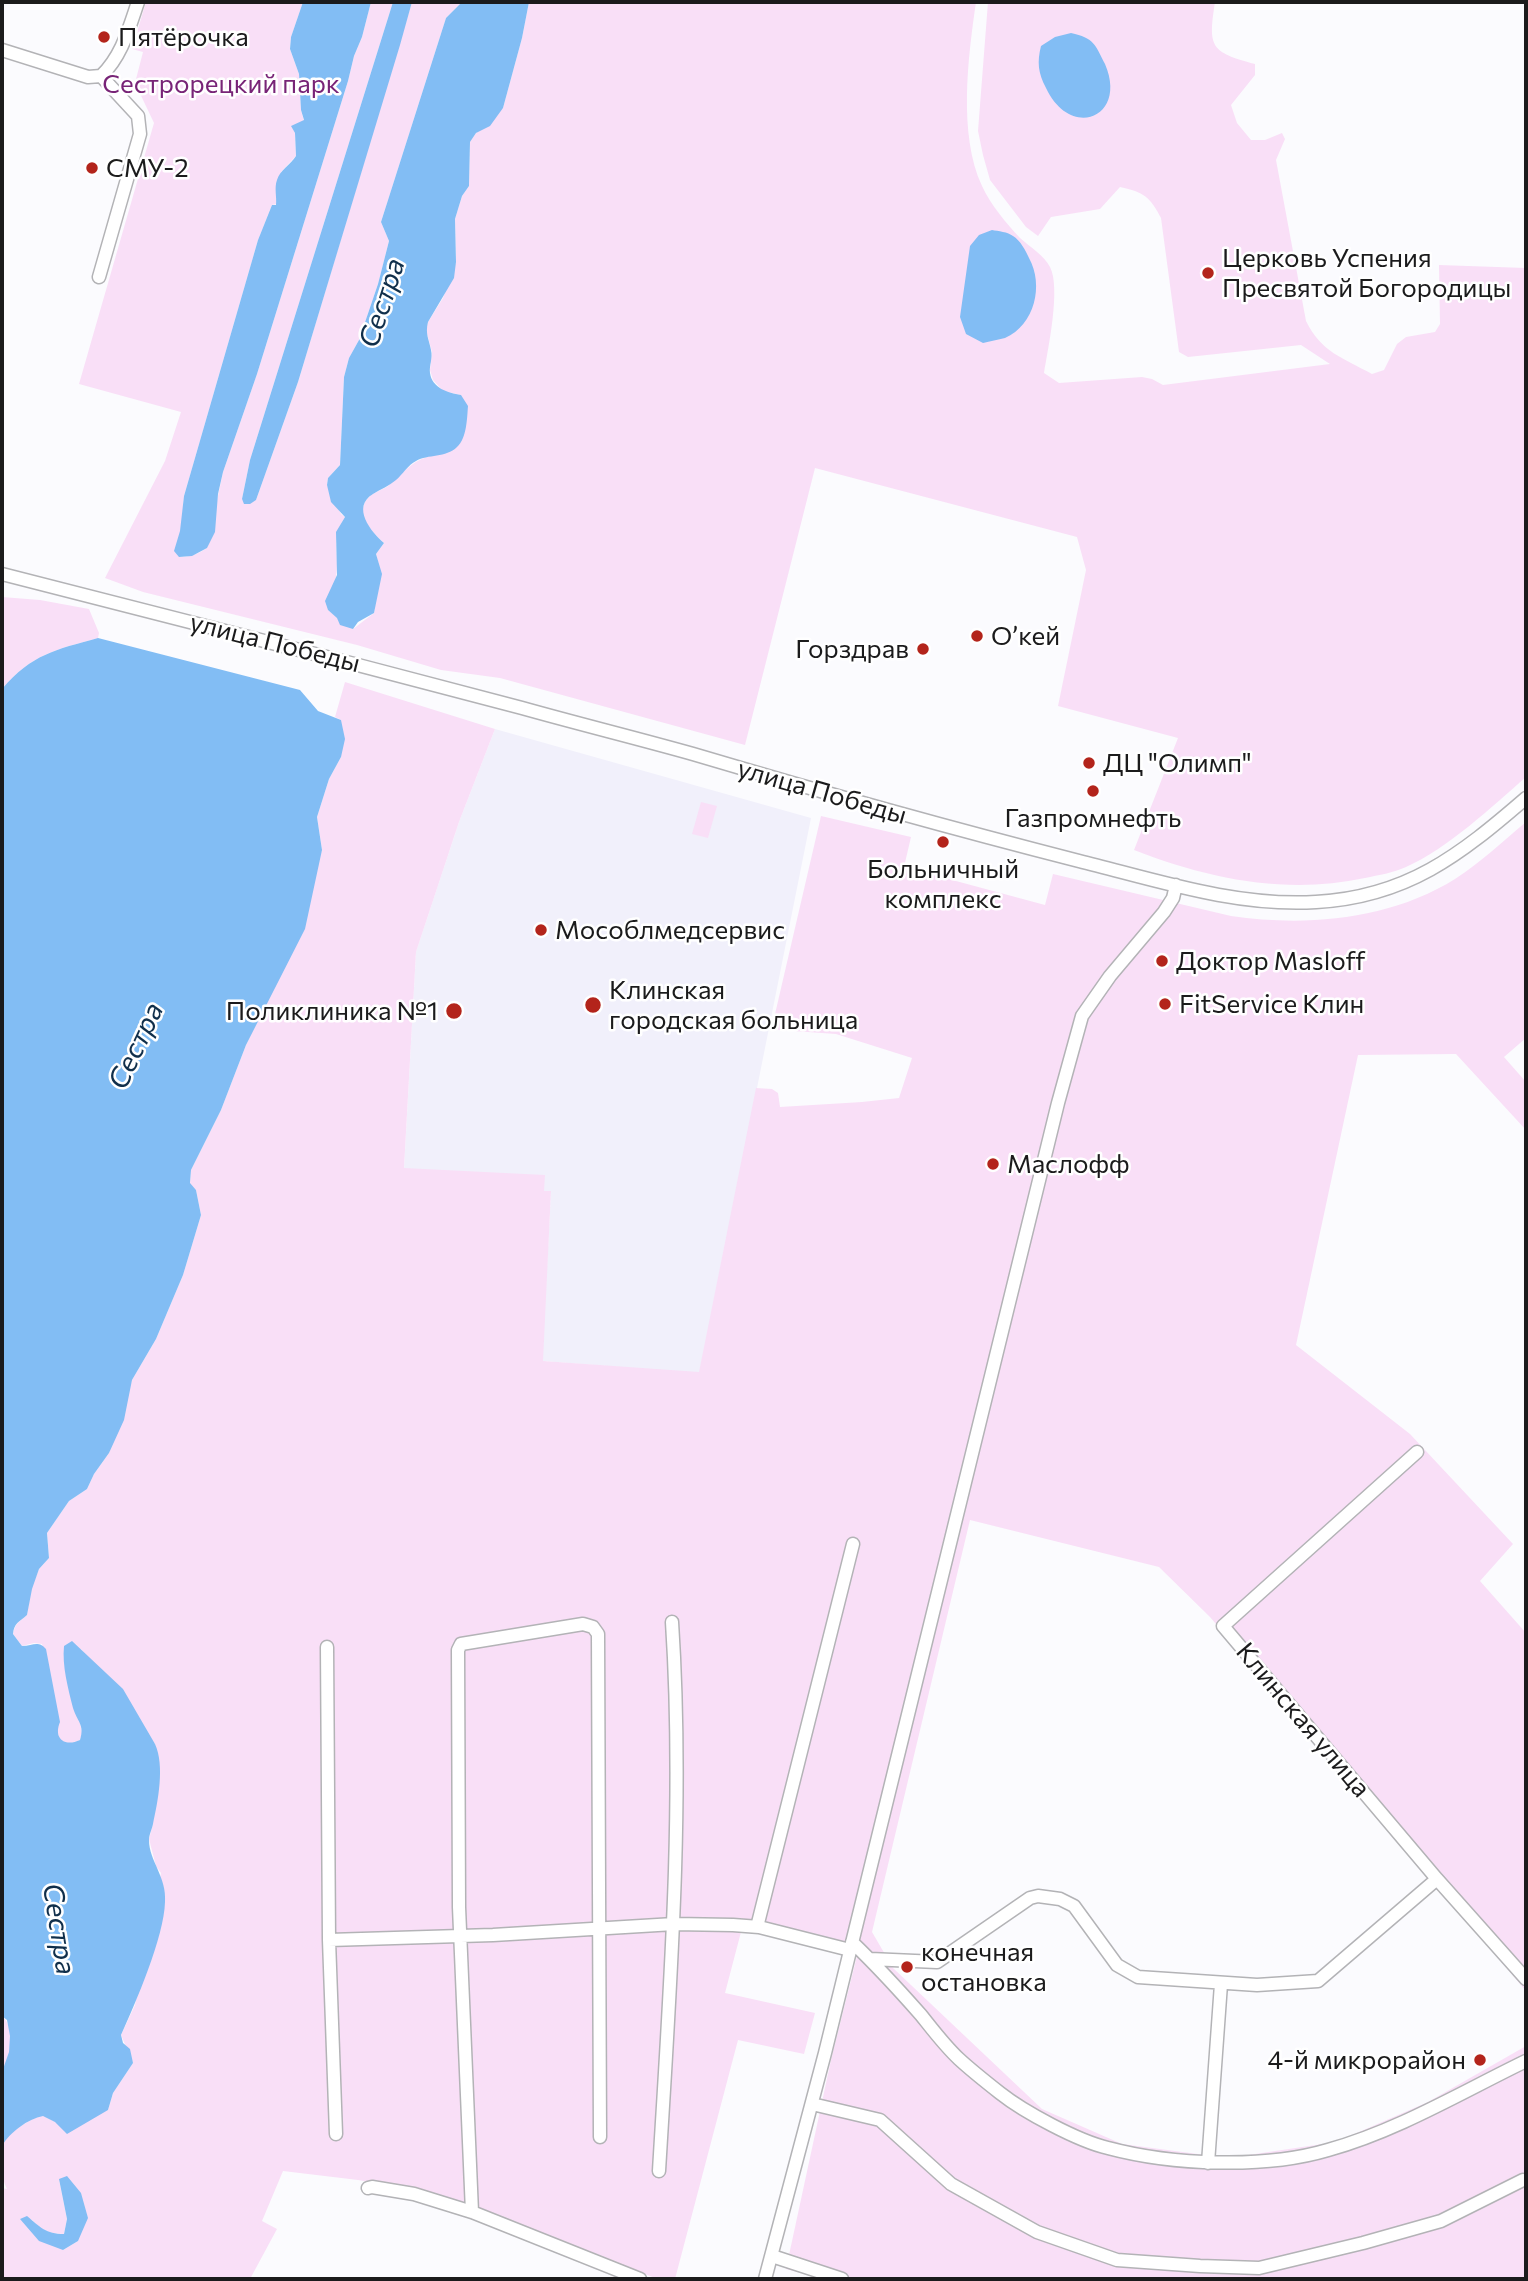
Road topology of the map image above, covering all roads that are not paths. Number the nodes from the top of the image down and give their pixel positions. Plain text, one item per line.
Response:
1 (138, 2) edge
2 (2, 50) edge
3 (101, 76) junction
4 (99, 277) dead end
5 (2, 574) edge
6 (1526, 798) edge
7 (1176, 885) junction
8 (1417, 1452) dead end
9 (853, 1544) dead end
10 (672, 1622) dead end
11 (327, 1647) dead end
12 (1437, 1879) junction
13 (674, 1924) junction
14 (757, 1927) junction
15 (600, 1929) junction
16 (460, 1936) junction
17 (329, 1940) junction
18 (851, 1946) junction
19 (870, 1959) junction
20 (1526, 1979) edge
21 (1220, 1984) junction
22 (1526, 2061) edge
23 (812, 2104) junction
24 (335, 2134) dead end
25 (600, 2137) dead end
26 (1208, 2163) junction
27 (659, 2171) dead end
28 (1523, 2180) dead end
29 (368, 2188) dead end
30 (472, 2212) junction
31 (772, 2256) junction
32 (640, 2279) edge
33 (765, 2279) edge
34 (842, 2279) edge

1 - 3 street
2 - 3 street
3 - 4 street
5 - 7 street, улица Победы
6 - 7 street, улица Победы
7 - 18 street
8 - 12 street, Клинская улица
9 - 14 street
10 - 13 street
11 - 17 street
12 - 20 street, Клинская улица
12 - 21 street
13 - 14 street
13 - 15 street
13 - 27 street
14 - 18 street
15 - 16 street
15 - 16 street
15 - 25 street
16 - 17 street
16 - 30 street
17 - 24 street
18 - 19 street
18 - 23 street
19 - 21 street
19 - 26 street
21 - 26 street
22 - 26 street
23 - 28 street
23 - 31 street
29 - 30 street
30 - 32 street
31 - 33 street
31 - 34 street

